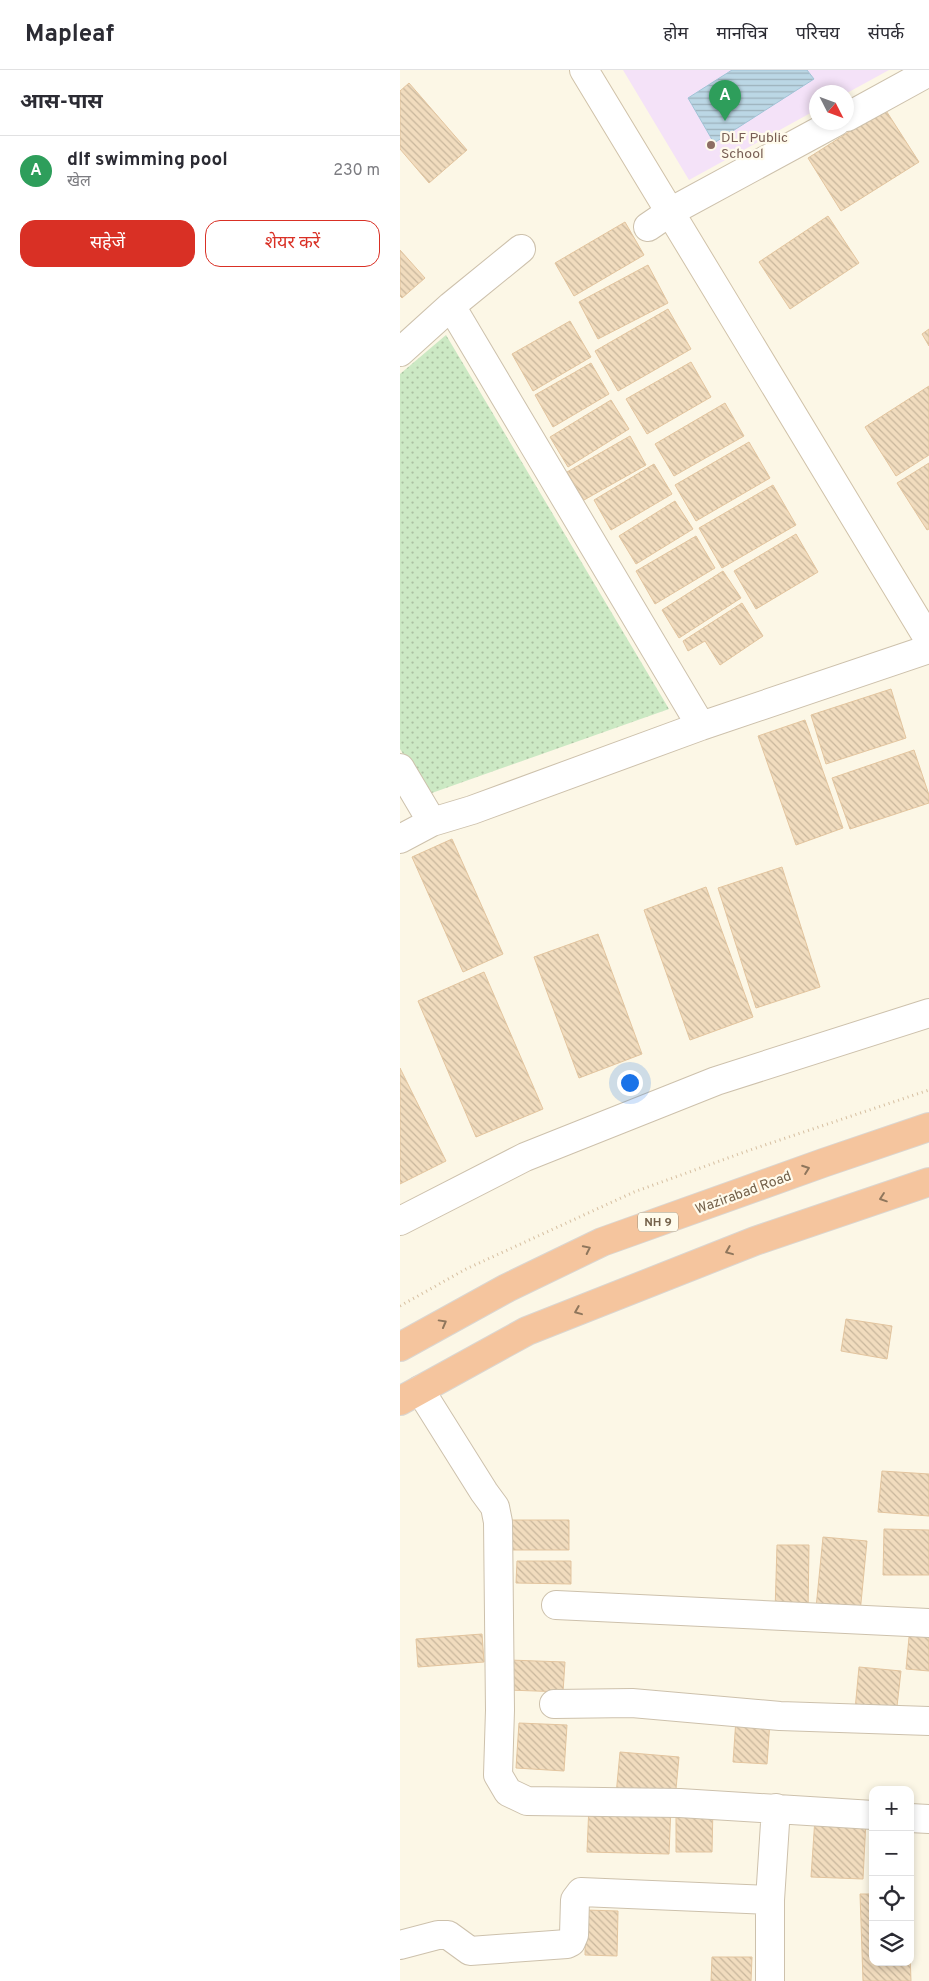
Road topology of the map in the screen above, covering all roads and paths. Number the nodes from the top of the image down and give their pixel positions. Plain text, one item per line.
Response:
1 (584, 70) edge
2 (929, 72) edge
3 (854, 113) edge
4 (822, 130) edge
5 (659, 220) junction
6 (521, 249) dead end
7 (452, 306) junction
8 (400, 352) edge
9 (929, 640) edge
10 (929, 649) edge
11 (701, 726) junction
12 (400, 768) edge
13 (432, 822) junction
14 (400, 839) edge
15 (929, 1013) edge
16 (929, 1127) edge
17 (929, 1182) edge
18 (400, 1221) edge
19 (400, 1347) edge
20 (410, 1396) edge
21 (556, 1605) dead end
22 (929, 1623) edge
23 (554, 1704) dead end
24 (929, 1720) edge
25 (776, 1808) junction
26 (869, 1815) edge
27 (914, 1818) edge
28 (929, 1819) edge
29 (770, 1900) junction
30 (400, 1945) edge
31 (770, 1981) edge

1 - 5 street
2 - 3 street
4 - 5 street
5 - 9 street
6 - 7 street
7 - 8 street
7 - 11 street
10 - 11 street
11 - 13 street
12 - 13 street
13 - 14 street
15 - 18 street
19 -> 16 highway, Wazirabad Road / NH 9
17 -> 20 highway
20 - 25 street
21 - 22 street
23 - 24 street
25 - 26 street
25 - 29 street
27 - 28 street
29 - 30 street
29 - 31 street

